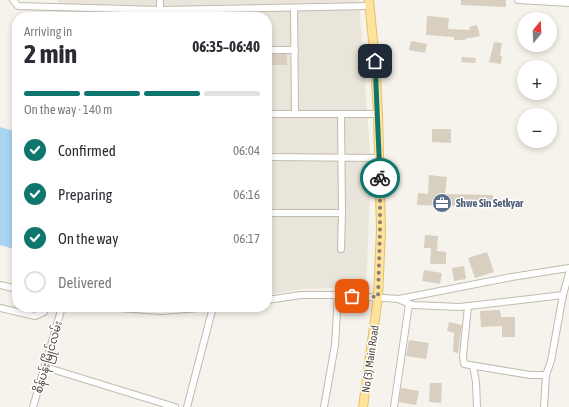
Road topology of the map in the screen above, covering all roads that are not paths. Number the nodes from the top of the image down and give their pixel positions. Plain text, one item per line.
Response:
1 (13, 0) edge
2 (160, 0) edge
3 (283, 0) edge
4 (518, 0) edge
5 (560, 1) edge
6 (369, 3) edge
7 (569, 3) edge
8 (284, 8) junction
9 (294, 8) junction
10 (160, 10) junction
11 (272, 50) edge
12 (295, 50) junction
13 (272, 114) edge
14 (294, 114) junction
15 (341, 114) junction
16 (378, 114) junction
17 (272, 157) edge
18 (341, 158) junction
19 (380, 158) junction
20 (272, 213) edge
21 (342, 213) junction
22 (341, 249) dead end
23 (569, 268) edge
24 (569, 273) edge
25 (0, 284) edge
26 (12, 288) edge
27 (338, 295) junction
28 (562, 295) junction
29 (378, 297) junction
30 (272, 299) edge
31 (400, 299) junction
32 (409, 304) junction
33 (468, 306) junction
34 (0, 308) edge
35 (12, 311) edge
36 (18, 312) edge
37 (44, 312) edge
38 (61, 312) edge
39 (212, 312) edge
40 (473, 366) junction
41 (45, 368) junction
42 (546, 375) junction
43 (33, 407) edge
44 (175, 407) edge
45 (187, 407) edge
46 (324, 407) edge
47 (363, 407) edge
48 (394, 407) edge
49 (398, 407) edge
50 (477, 407) edge
51 (544, 407) edge

1 - 10 street
2 - 10 street
3 - 8 street
4 - 5 street
5 - 7 street
6 - 9 street
6 - 16 main road, No (3) Main Road
8 - 9 street
8 - 10 street
9 - 12 street
11 - 12 street
12 - 14 street
13 - 14 street
14 - 15 street
15 - 16 street
15 - 18 street
16 - 19 main road, No (3) Main Road
17 - 18 street
18 - 19 street
18 - 21 street
19 - 29 main road, No (3) Main Road
20 - 21 street
21 - 22 street
23 - 31 street
24 - 28 street
25 - 26 street
27 - 29 street
27 - 30 street
27 - 46 street
28 - 33 street
28 - 42 street
29 - 31 street
29 - 47 main road, No (3) Main Road
31 - 32 street
32 - 33 street
32 - 48 street
33 - 40 street
34 - 35 street
36 - 37 street
38 - 41 street, စိန်ပန်းမြိုင်လမ်း
39 - 45 street
40 - 42 street
40 - 50 street
41 - 43 street, စိန်ပန်းမြိုင်လမ်း
41 - 44 street
42 - 51 street
48 - 49 street

